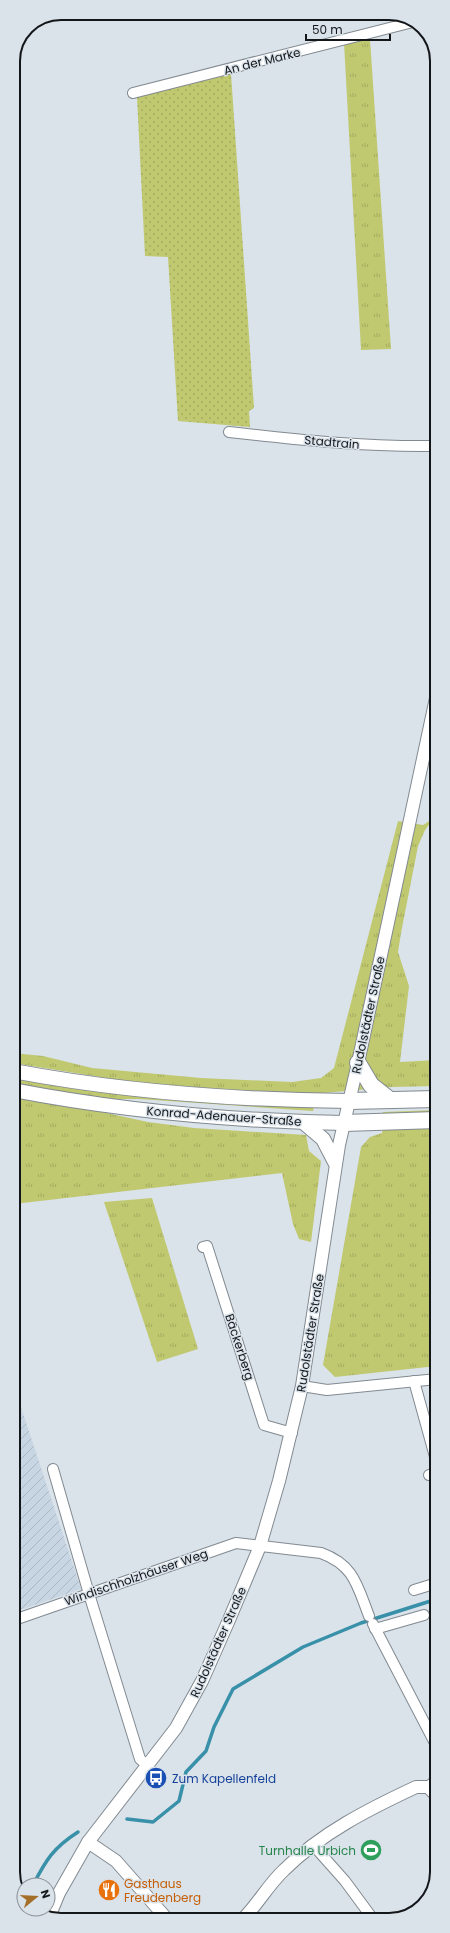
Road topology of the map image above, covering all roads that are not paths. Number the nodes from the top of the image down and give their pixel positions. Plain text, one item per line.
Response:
1 (407, 24) edge
2 (133, 93) dead end
3 (228, 432) dead end
4 (430, 446) edge
5 (430, 726) edge
6 (358, 1063) junction
7 (20, 1072) edge
8 (20, 1091) edge
9 (430, 1098) edge
10 (390, 1100) junction
11 (349, 1101) junction
12 (430, 1120) edge
13 (303, 1122) junction
14 (344, 1123) junction
15 (335, 1162) junction
16 (203, 1247) dead end
17 (430, 1380) edge
18 (414, 1381) junction
19 (302, 1386) junction
20 (292, 1433) junction
21 (430, 1439) edge
22 (53, 1469) dead end
23 (260, 1546) junction
24 (430, 1585) edge
25 (414, 1590) dead end
26 (89, 1594) junction
27 (424, 1616) dead end
28 (20, 1618) edge
29 (372, 1623) junction
30 (430, 1734) edge
31 (148, 1766) junction
32 (428, 1787) edge
33 (88, 1842) junction
34 (313, 1845) junction
35 (56, 1902) edge
36 (161, 1913) edge
37 (248, 1913) edge
38 (369, 1913) edge

1 - 2 street, An der Marke
3 - 4 street, Stadtrain
5 - 6 street, Rudolstädter Straße
6 - 10 highway
6 - 11 street, Rudolstädter Straße
7 - 11 main road, Konrad-Adenauer-Straße
8 - 13 main road, Konrad-Adenauer-Straße
9 - 10 highway, Konrad-Adenauer-Straße
10 - 11 highway, Konrad-Adenauer-Straße
11 - 14 street, Rudolstädter Straße
12 - 14 highway, Konrad-Adenauer-Straße
13 - 14 main road, Konrad-Adenauer-Straße
13 - 15 main road
14 - 15 street, Rudolstädter Straße
15 - 19 street, Rudolstädter Straße
16 - 20 street, Bäckerberg
17 - 18 street
18 - 19 street
18 - 21 street
19 - 20 street, Rudolstädter Straße
20 - 23 street, Rudolstädter Straße
22 - 26 street
23 - 26 street, Windischholzhäuser Weg
23 - 29 street, Windischholzhäuser Weg
23 - 31 street, Rudolstädter Straße
24 - 25 street
26 - 28 street, Windischholzhäuser Weg
26 - 31 street
27 - 29 street
29 - 30 street, Windischholzhäuser Weg
31 - 33 street, Rudolstädter Straße
32 - 34 street
33 - 35 street, Rudolstädter Straße
33 - 36 street
34 - 37 street
34 - 38 street

